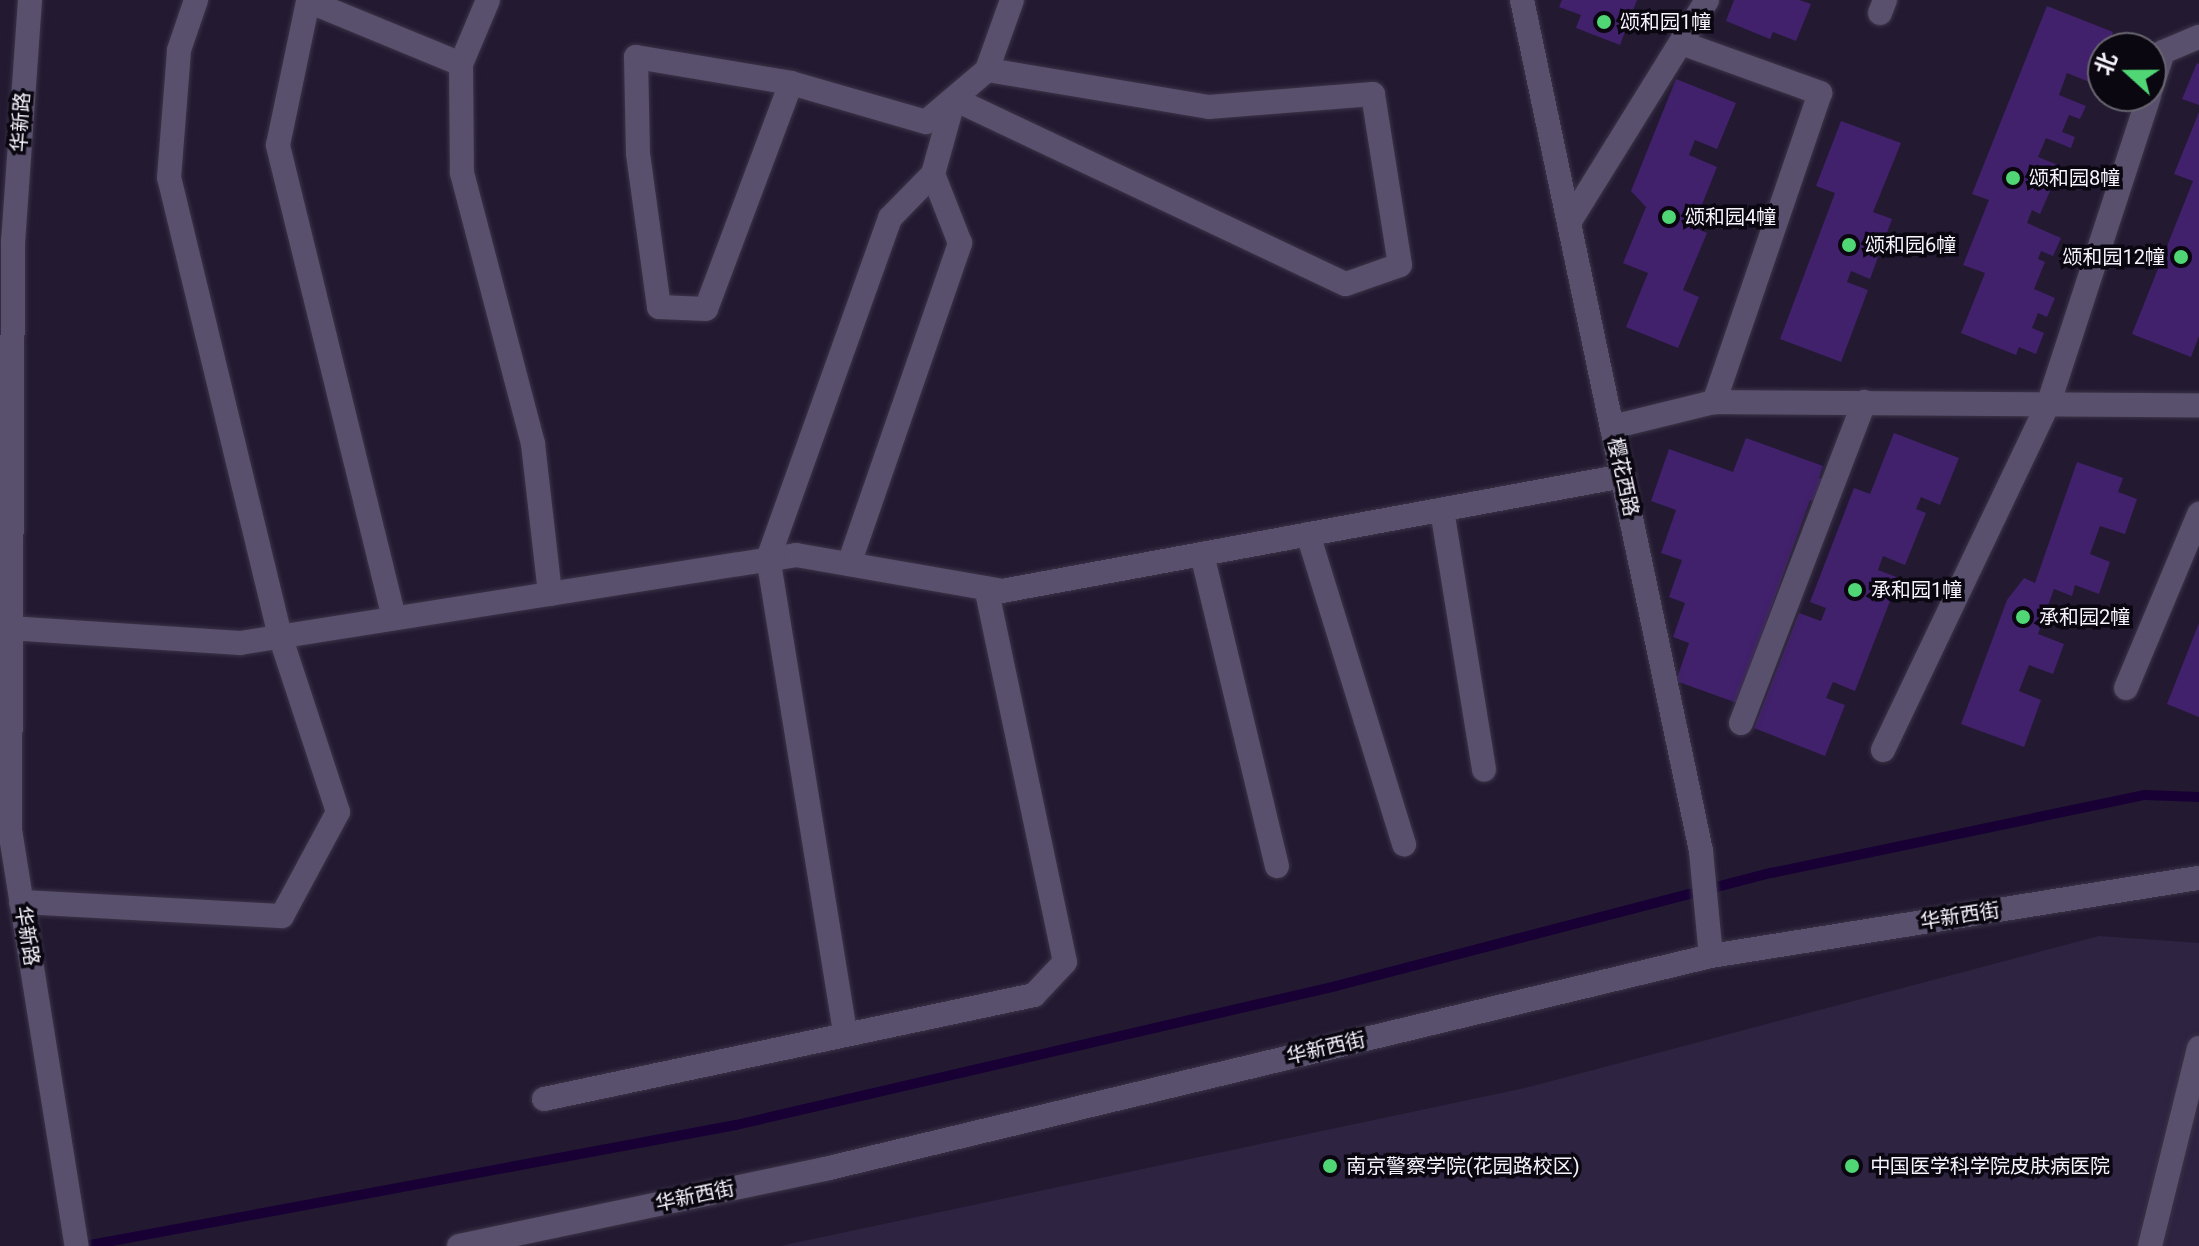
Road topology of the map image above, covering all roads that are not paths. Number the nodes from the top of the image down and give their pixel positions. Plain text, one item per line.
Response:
1 (30, 0) edge
2 (196, 0) edge
3 (488, 0) edge
4 (1012, 0) edge
5 (1522, 0) edge
6 (1707, 0) edge
7 (2199, 37) edge
8 (1684, 44) junction
9 (2167, 50) edge
10 (461, 64) junction
11 (987, 70) junction
12 (791, 83) junction
13 (954, 99) junction
14 (2144, 112) edge
15 (933, 174) junction
16 (1570, 221) junction
17 (1714, 402) junction
18 (1864, 402) junction
19 (2049, 402) junction
20 (2199, 405) edge
21 (1612, 427) junction
22 (1623, 476) junction
23 (1442, 510) junction
24 (2199, 514) edge
25 (1308, 534) junction
26 (1202, 554) junction
27 (768, 559) junction
28 (849, 564) junction
29 (986, 588) junction
30 (550, 594) junction
31 (394, 618) junction
32 (9, 628) junction
33 (280, 636) junction
34 (2126, 688) dead end
35 (1741, 723) dead end
36 (1883, 750) dead end
37 (1484, 770) dead end
38 (1404, 844) dead end
39 (1277, 866) dead end
40 (2199, 878) edge
41 (21, 902) junction
42 (1711, 956) junction
43 (845, 1032) junction
44 (2199, 1048) edge
45 (544, 1099) dead end
46 (77, 1246) edge
47 (459, 1246) edge
48 (2150, 1246) edge

1 - 32 street, 华新路
2 - 33 street
3 - 10 street
4 - 11 street
5 - 16 street, 樱花西路
6 - 8 street
7 - 9 street
8 - 16 street
8 - 17 street
10 - 30 street
10 - 31 street
11 - 13 street
11 - 13 street
12 - 12 street
12 - 13 street
13 - 15 street
14 - 19 street
15 - 27 street
15 - 28 street
16 - 21 street, 樱花西路
17 - 18 street
17 - 21 street
18 - 19 street
18 - 35 street
19 - 20 street
19 - 36 street
21 - 22 street, 樱花西路
22 - 23 street
22 - 42 street, 樱花西路
23 - 25 street
23 - 37 street
24 - 34 street
25 - 26 street
25 - 38 street
26 - 29 street
26 - 39 street
27 - 28 street
27 - 30 street
27 - 43 street
28 - 29 street
29 - 43 street
30 - 31 street
31 - 33 street
32 - 33 street
32 - 41 street, 华新路
33 - 41 street
40 - 42 street, 华新西街
41 - 46 street, 华新路
42 - 47 street, 华新西街
43 - 45 street
44 - 48 street

